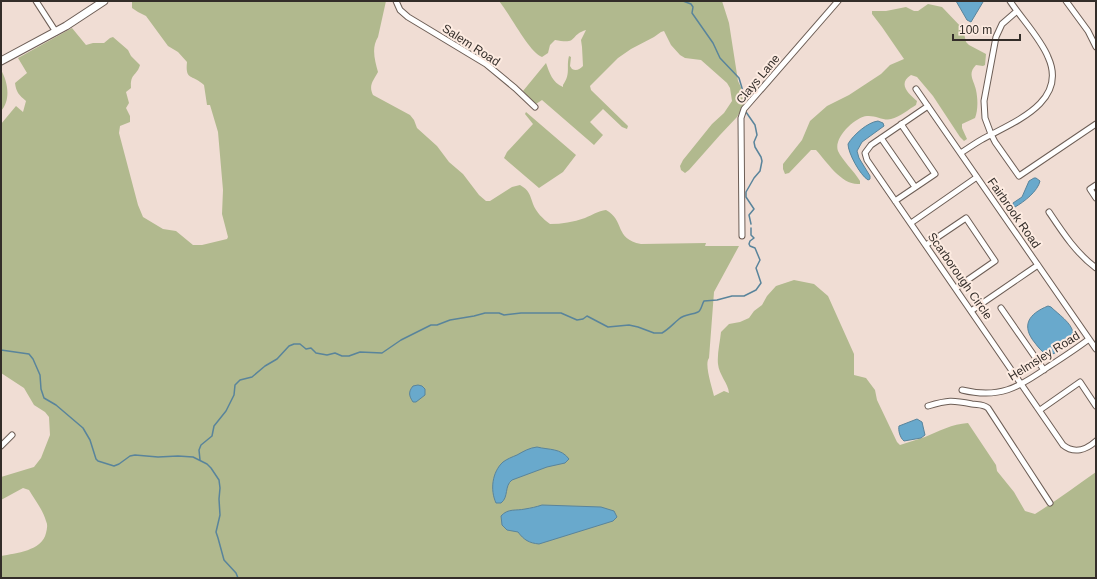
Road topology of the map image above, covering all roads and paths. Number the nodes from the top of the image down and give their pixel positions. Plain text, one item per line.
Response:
1 (36, 1) edge
2 (104, 1) edge
3 (396, 1) edge
4 (838, 1) edge
5 (1010, 1) edge
6 (1066, 1) edge
7 (1017, 11) junction
8 (56, 32) junction
9 (1096, 47) edge
10 (1, 61) edge
11 (916, 89) dead end
12 (928, 106) junction
13 (534, 107) dead end
14 (901, 124) junction
15 (1096, 124) edge
16 (991, 134) junction
17 (881, 138) junction
18 (961, 153) junction
19 (977, 177) junction
20 (1096, 185) edge
21 (915, 187) junction
22 (1096, 198) edge
23 (895, 201) junction
24 (1050, 212) dead end
25 (911, 223) junction
26 (742, 236) dead end
27 (926, 245) junction
28 (1038, 265) junction
29 (1096, 268) edge
30 (956, 288) junction
31 (1002, 308) dead end
32 (971, 311) junction
33 (1089, 339) junction
34 (1096, 349) edge
35 (1044, 370) junction
36 (1022, 384) junction
37 (962, 390) dead end
38 (983, 394) junction
39 (982, 405) junction
40 (928, 406) dead end
41 (1096, 406) edge
42 (1040, 410) junction
43 (12, 435) dead end
44 (1096, 441) edge
45 (1, 446) edge
46 (1050, 502) dead end

1 - 8 street
2 - 8 main road
3 - 13 street, Salem Road
4 - 26 street, Clays Lane
5 - 7 street
6 - 9 street
7 - 16 street
7 - 16 street
8 - 10 main road
11 - 12 street, Fairbrook Road
12 - 14 street, Scarborough Circle
12 - 18 street, Fairbrook Road
14 - 17 street, Scarborough Circle
14 - 21 street
15 - 16 street
16 - 18 street
17 - 21 street
17 - 23 street, Scarborough Circle
18 - 19 street, Fairbrook Road
19 - 25 street
19 - 28 street, Fairbrook Road
20 - 22 street
21 - 23 street
23 - 25 street, Scarborough Circle
24 - 29 street
25 - 27 street, Scarborough Circle
27 - 30 street, Scarborough Circle
27 - 30 street
28 - 32 street
28 - 33 street, Fairbrook Road
30 - 32 street, Scarborough Circle
31 - 35 street
32 - 36 street, Scarborough Circle
33 - 34 street, Fairbrook Road
33 - 35 street, Helmsley Road
35 - 36 street, Helmsley Road
36 - 38 street, Helmsley Road
36 - 42 street, Scarborough Circle
37 - 38 street, Helmsley Road
38 - 39 street
39 - 40 street
39 - 46 street
41 - 42 street
42 - 44 street, Scarborough Circle
43 - 45 street

